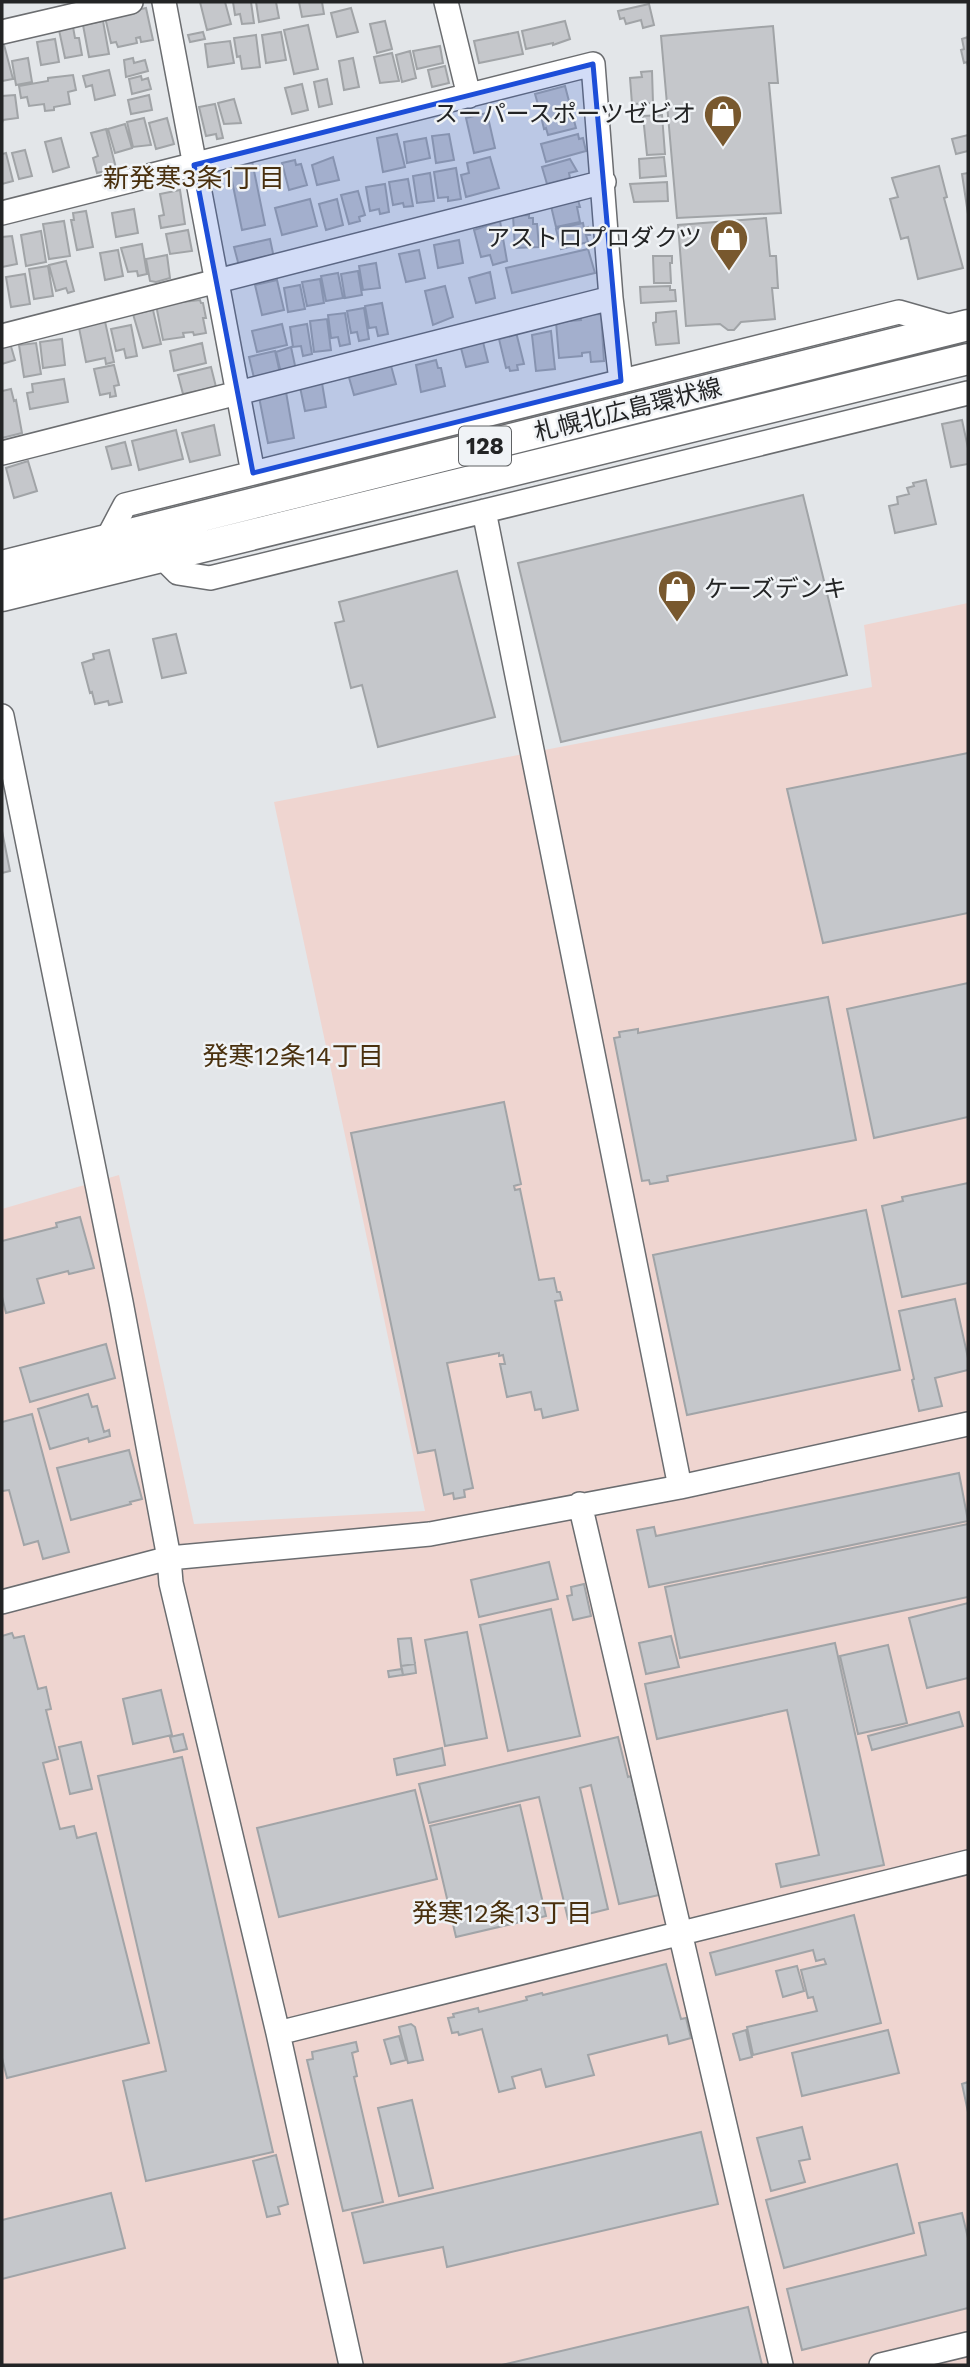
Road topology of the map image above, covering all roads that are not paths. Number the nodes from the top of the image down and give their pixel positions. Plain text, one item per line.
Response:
1 (131, 2) edge
2 (164, 2) edge
3 (446, 2) edge
4 (2, 32) edge
5 (469, 96) junction
6 (194, 165) junction
7 (604, 182) junction
8 (2, 213) edge
9 (216, 281) junction
10 (611, 298) junction
11 (962, 327) edge
12 (2, 336) edge
13 (968, 359) edge
14 (621, 381) junction
15 (237, 392) junction
16 (968, 393) edge
17 (2, 453) edge
18 (253, 473) junction
19 (484, 511) junction
20 (106, 541) junction
21 (162, 557) junction
22 (2, 566) edge
23 (2, 596) edge
24 (2, 716) edge
25 (968, 1424) edge
26 (680, 1487) junction
27 (580, 1504) junction
28 (169, 1558) junction
29 (2, 1602) edge
30 (968, 1862) edge
31 (681, 1933) junction
32 (278, 2033) junction
33 (968, 2344) edge
34 (351, 2365) edge
35 (781, 2365) edge
36 (881, 2365) edge

1 - 4 street
2 - 6 street
3 - 5 street
5 - 6 street
5 - 7 street
6 - 8 street
6 - 9 street
7 - 9 street
7 - 10 street
9 - 12 street
9 - 15 street
10 - 14 street
10 - 15 street
11 - 14 street
11 - 20 main road, 札幌北広島環状線 / 128
13 - 21 main road, 札幌北広島環状線 / 128
14 - 18 street
15 - 17 street
15 - 18 street
16 - 19 street
18 - 20 street
19 - 21 street
19 - 26 street
20 - 22 main road, 札幌北広島環状線 / 128
21 - 23 main road, 札幌北広島環状線 / 128
24 - 28 street
25 - 26 street
26 - 27 street
27 - 28 street
27 - 31 street
28 - 29 street
28 - 32 street
30 - 31 street
31 - 32 street
31 - 35 street
32 - 34 street
33 - 36 street

